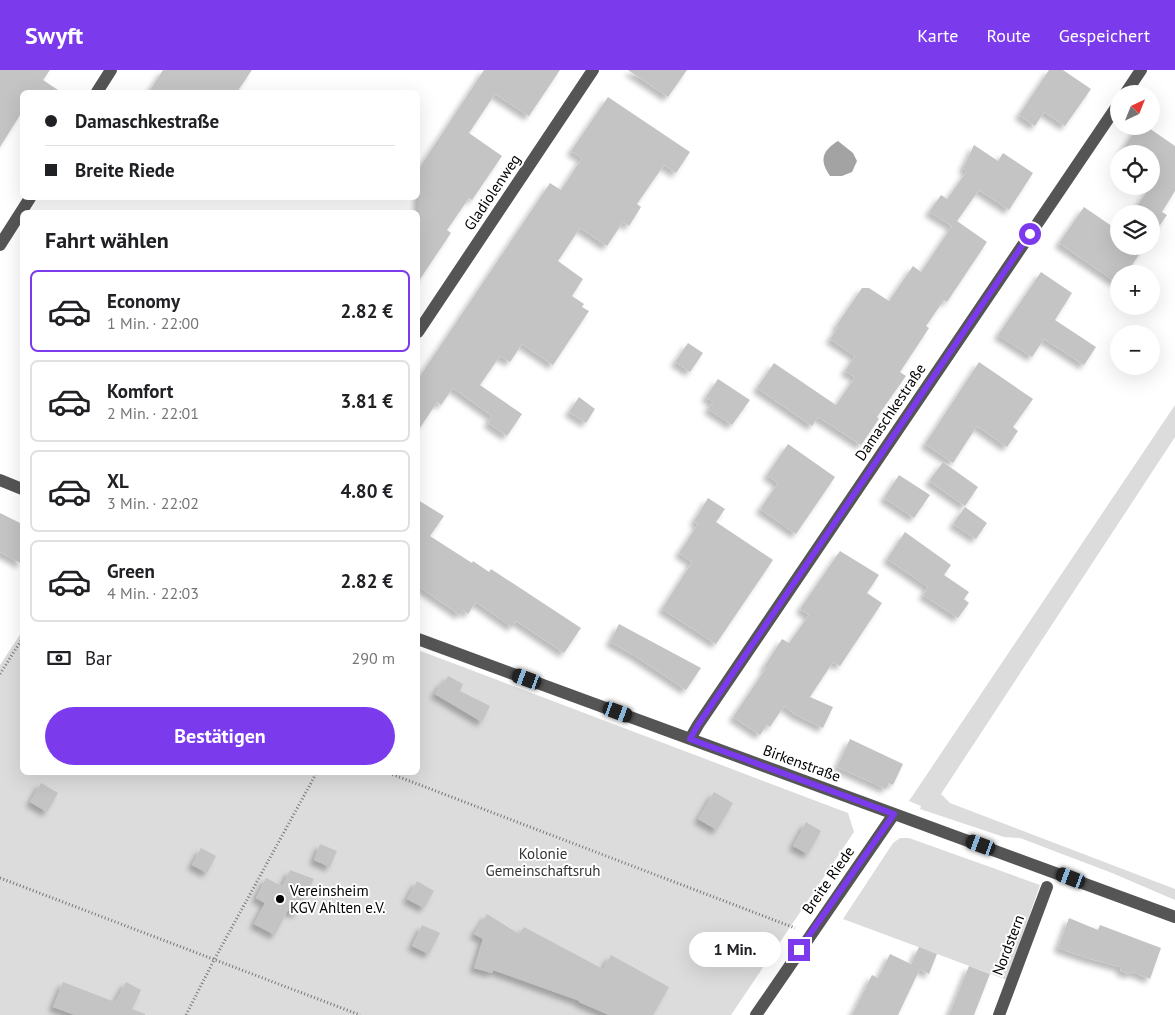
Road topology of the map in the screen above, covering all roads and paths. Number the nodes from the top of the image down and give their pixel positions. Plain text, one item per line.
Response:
1 (111, 70) edge
2 (593, 70) edge
3 (1141, 70) edge
4 (1131, 85) edge
5 (98, 90) edge
6 (1110, 116) edge
7 (20, 214) edge
8 (0, 245) edge
9 (420, 329) edge
10 (0, 480) edge
11 (20, 488) edge
12 (420, 640) edge
13 (20, 642) edge
14 (0, 674) edge
15 (690, 739) junction
16 (315, 775) edge
17 (394, 775) edge
18 (894, 814) junction
19 (0, 878) edge
20 (1047, 887) dead end
21 (1175, 917) edge
22 (790, 927) dead end
23 (214, 960) junction
24 (186, 1015) edge
25 (360, 1015) edge
26 (756, 1015) edge
27 (999, 1015) edge

1 - 5 street
2 - 9 street, Gladiolenweg
3 - 4 street
6 - 15 street, Damaschkestraße
7 - 8 street
10 - 11 street
12 - 15 street, Birkenstraße
13 - 14 path
15 - 18 street, Birkenstraße
16 - 23 path
17 - 22 path
18 - 21 street, Birkenstraße
18 - 26 street, Breite Riede
19 - 23 path
20 - 27 street, Nordstern
23 - 24 path
23 - 25 path

